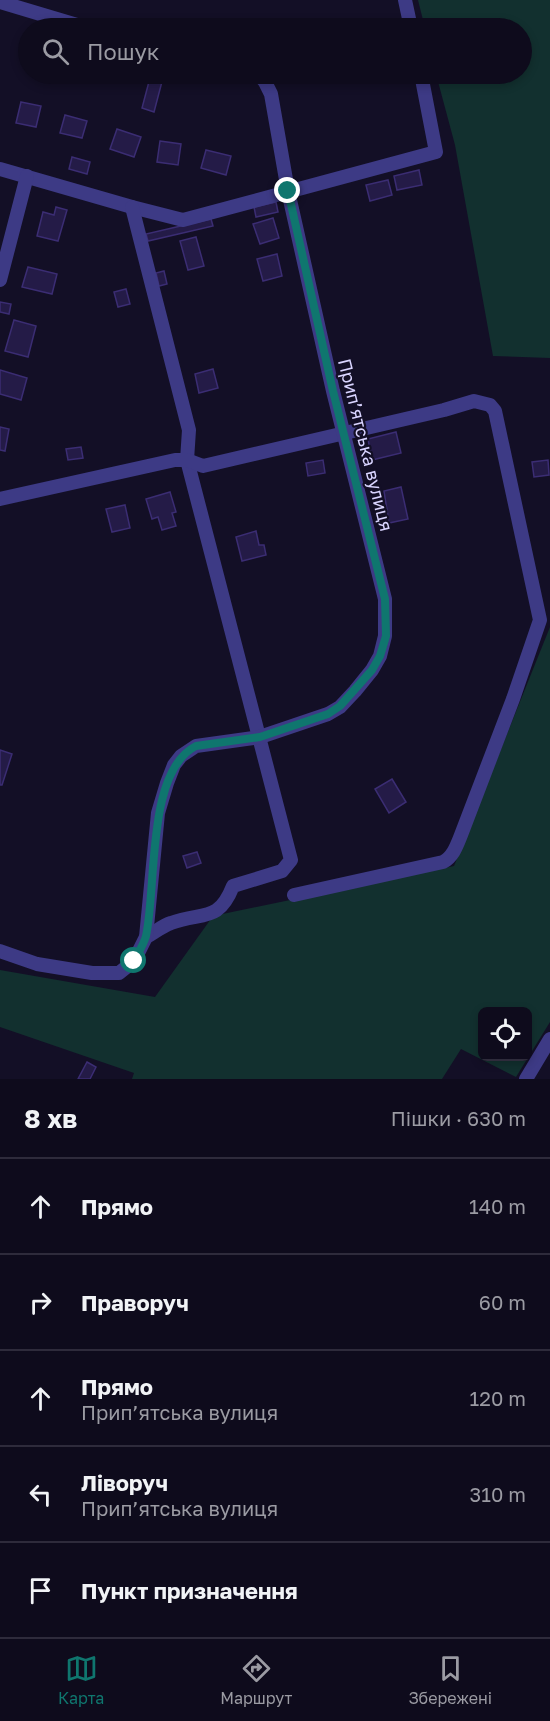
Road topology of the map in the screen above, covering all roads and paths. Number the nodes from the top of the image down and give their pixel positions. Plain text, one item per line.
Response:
1 (405, 0) edge
2 (0, 2) edge
3 (54, 18) edge
4 (409, 18) edge
5 (266, 84) edge
6 (423, 84) edge
7 (0, 169) edge
8 (27, 176) junction
9 (288, 191) junction
10 (132, 207) junction
11 (0, 280) edge
12 (344, 434) junction
13 (187, 460) junction
14 (0, 499) edge
15 (260, 737) junction
16 (294, 895) dead end
17 (146, 937) junction
18 (0, 951) edge
19 (550, 1039) edge
20 (526, 1079) edge

1 - 4 street
2 - 3 street
5 - 9 street, Прип’ятська вулиця
6 - 9 street
7 - 8 street
8 - 10 street
8 - 11 street
9 - 10 street
9 - 12 street, Прип’ятська вулиця
10 - 13 street
12 - 13 street
12 - 15 street, Прип’ятська вулиця
12 - 16 street
13 - 14 street
13 - 15 street
15 - 17 street, Прип’ятська вулиця
15 - 17 street
17 - 18 street
19 - 20 street

